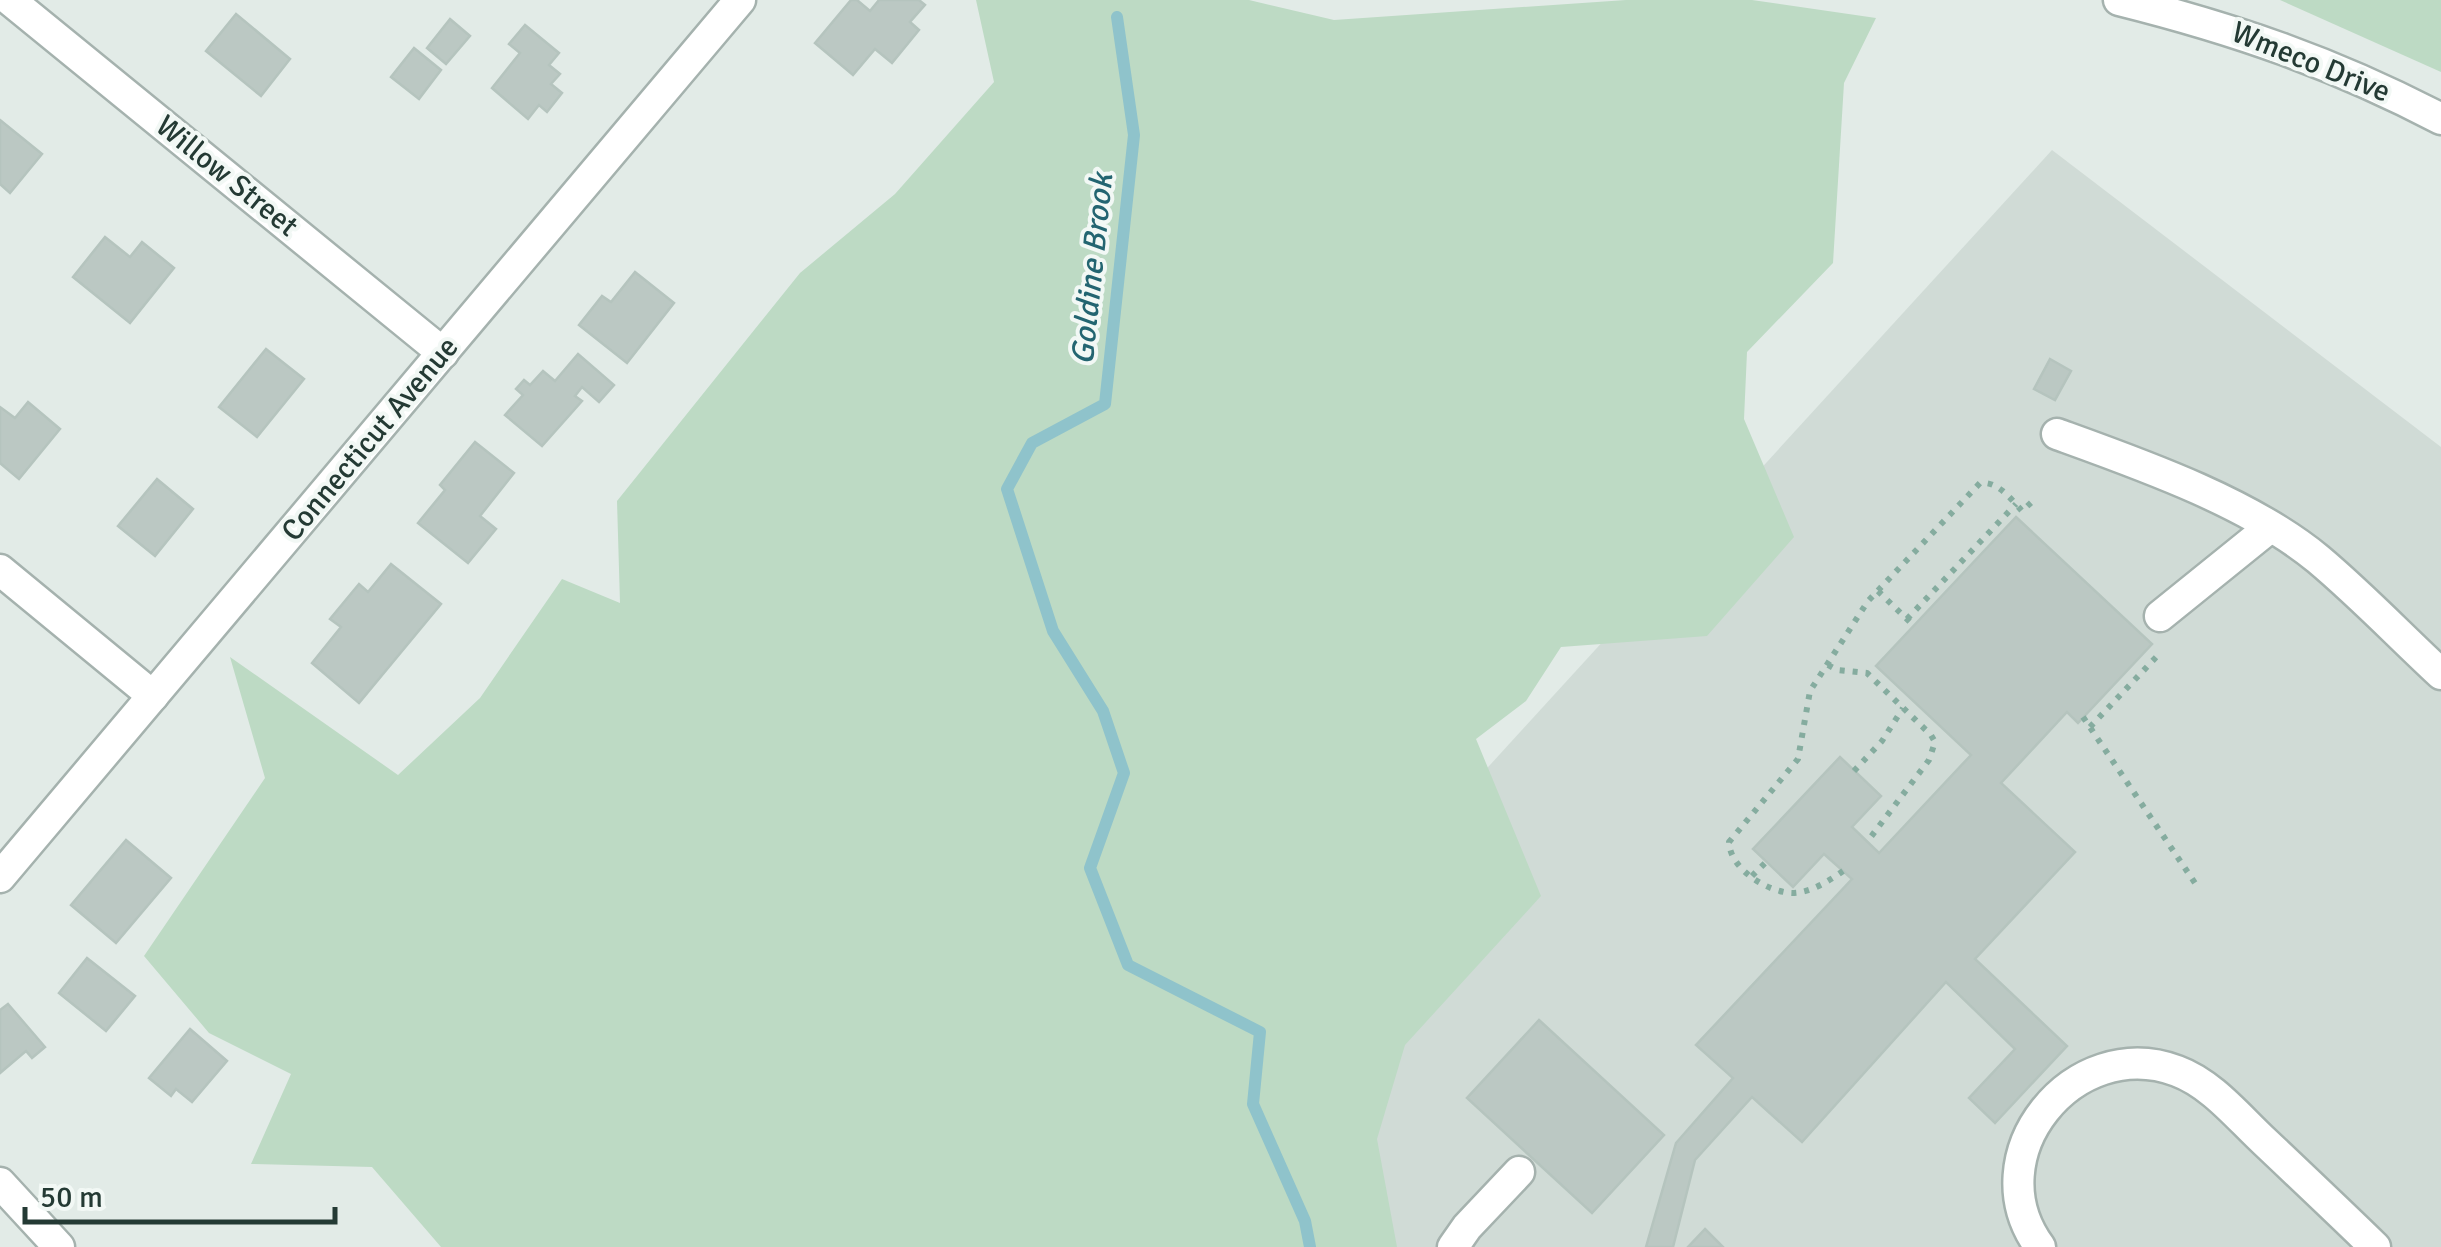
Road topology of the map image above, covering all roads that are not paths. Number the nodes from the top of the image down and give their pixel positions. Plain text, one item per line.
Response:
1 (10, 0) edge
2 (740, 0) edge
3 (2118, 0) edge
4 (2441, 118) edge
5 (443, 353) junction
6 (2056, 434) dead end
7 (2269, 528) junction
8 (0, 570) edge
9 (2166, 627) road end
10 (2441, 674) edge
11 (153, 696) junction
12 (0, 878) edge
13 (1519, 1172) dead end
14 (0, 1183) edge
15 (59, 1247) edge
16 (1454, 1247) edge
17 (2040, 1247) edge
18 (2375, 1247) edge

1 - 5 street, Willow Street
2 - 5 street, Connecticut Avenue
3 - 4 street, Wmeco Drive
5 - 11 street, Connecticut Avenue
6 - 7 street
7 - 9 street
7 - 10 street
8 - 11 street
11 - 12 street, Connecticut Avenue
13 - 16 street
14 - 15 street
17 - 18 street

